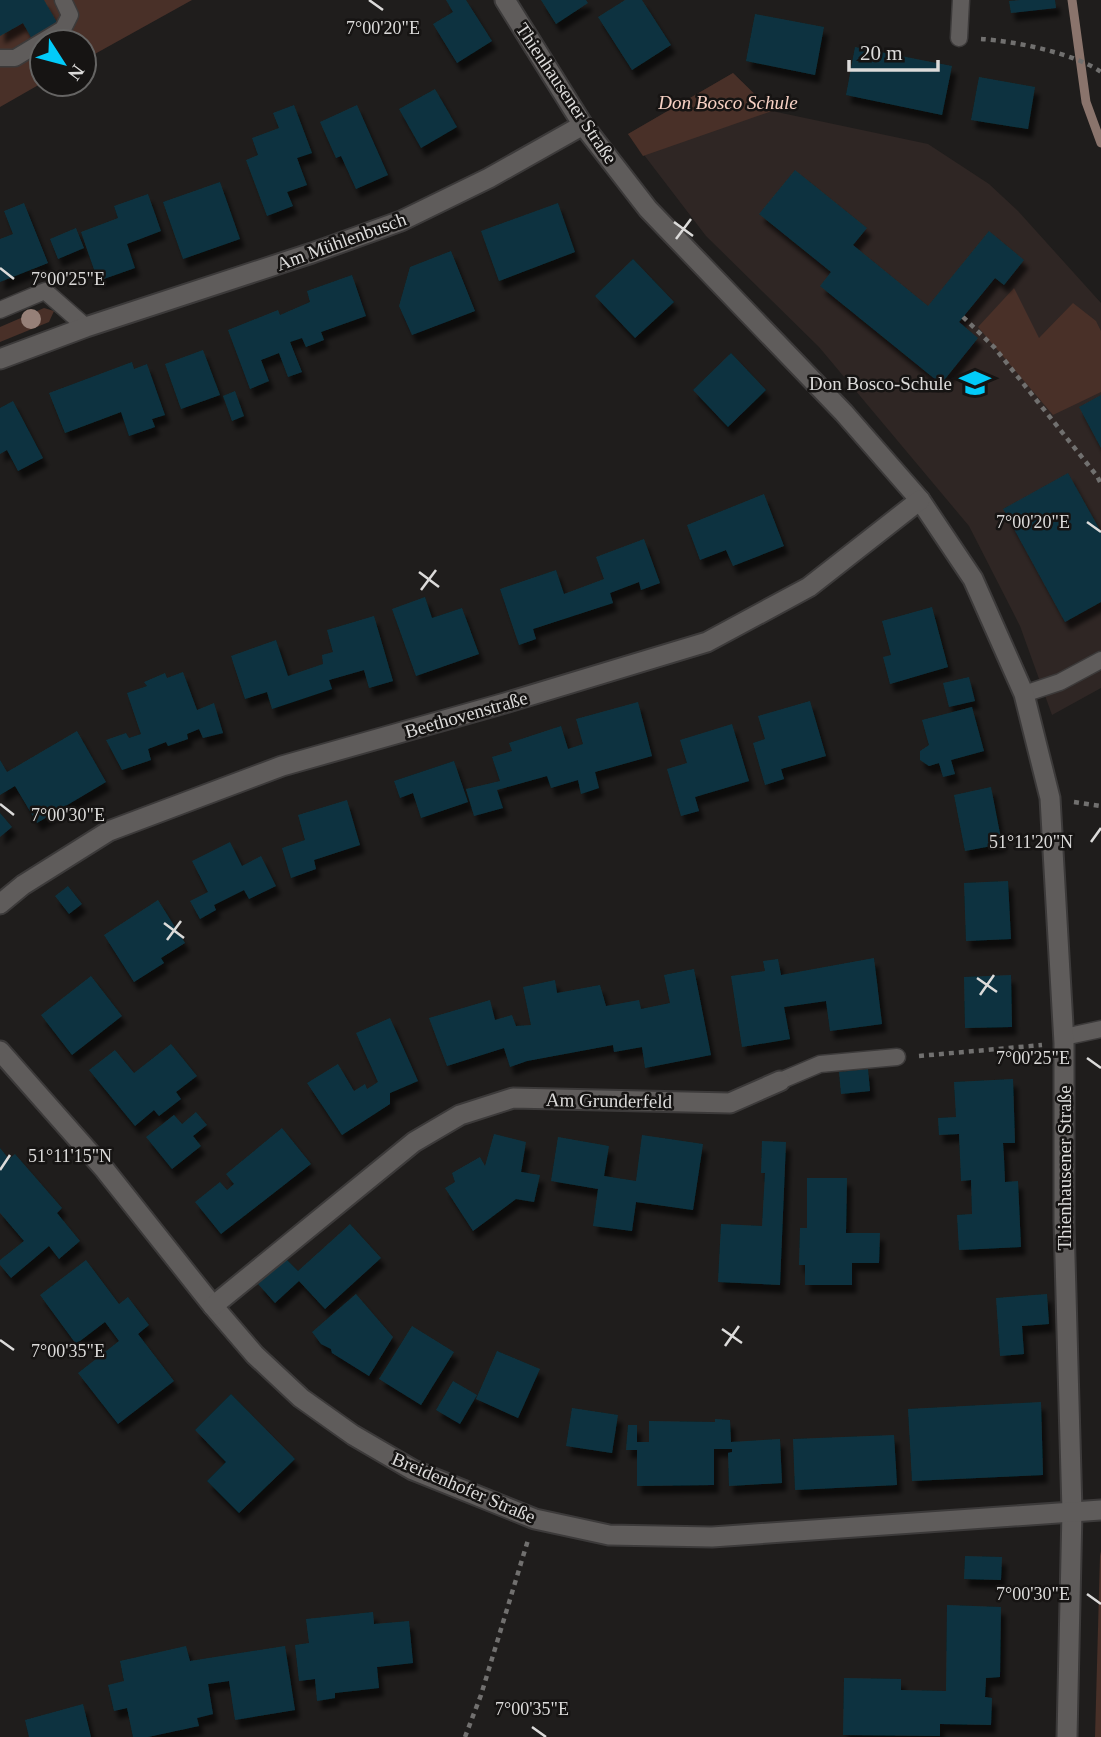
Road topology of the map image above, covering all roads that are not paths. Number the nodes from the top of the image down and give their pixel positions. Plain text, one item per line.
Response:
1 (63, 0) edge
2 (505, 0) edge
3 (961, 0) edge
4 (959, 38) road end
5 (0, 58) edge
6 (583, 125) junction
7 (0, 310) edge
8 (86, 327) junction
9 (0, 359) edge
10 (920, 500) junction
11 (1101, 660) edge
12 (1024, 694) junction
13 (0, 904) edge
14 (1101, 1029) edge
15 (1064, 1040) junction
16 (0, 1051) edge
17 (897, 1058) road end
18 (780, 1081) joint
19 (213, 1306) junction
20 (1101, 1510) edge
21 (1072, 1511) junction
22 (1068, 1737) edge

1 - 5 lane
2 - 6 street, Thienhausener Straße
3 - 4 lane
6 - 8 street, Am Mühlenbusch
6 - 10 street, Thienhausener Straße
7 - 8 lane
8 - 9 street, Am Mühlenbusch
10 - 12 street, Thienhausener Straße
10 - 13 street, Beethovenstraße
11 - 12 lane
12 - 15 street, Thienhausener Straße
14 - 15 lane
15 - 21 street, Thienhausener Straße
16 - 19 street, Breidenhofer Straße
17 - 18 lane, Am Grunderfeld
18 - 19 street, Am Grunderfeld
19 - 21 street, Breidenhofer Straße
20 - 21 street, Breidenhofer Straße
21 - 22 street, Thienhausener Straße

